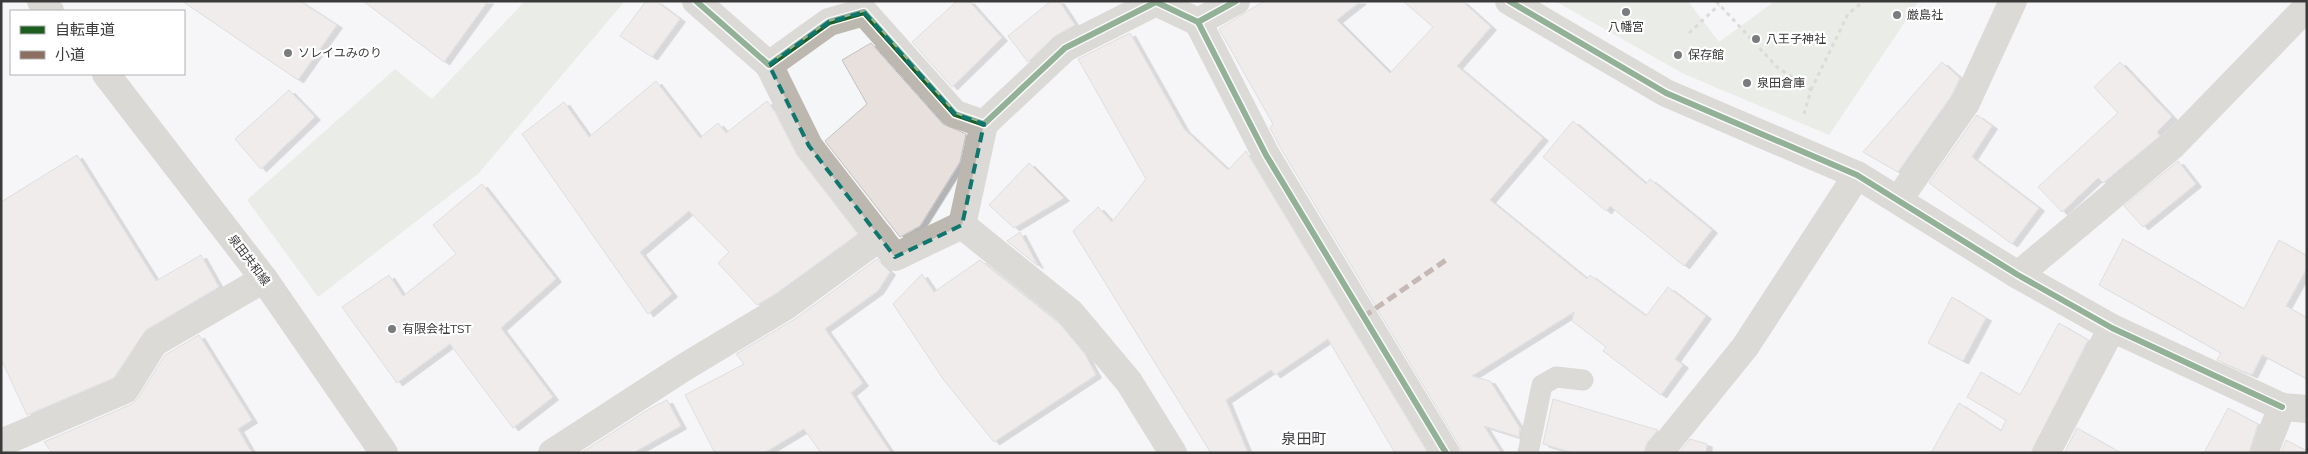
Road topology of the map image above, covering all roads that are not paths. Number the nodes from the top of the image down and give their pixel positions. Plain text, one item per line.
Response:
1 (696, 1) edge
2 (1236, 1) edge
3 (1509, 1) edge
4 (2013, 1) edge
5 (2307, 7) edge
6 (1198, 22) junction
7 (769, 65) junction
8 (107, 75) edge
9 (984, 124) junction
10 (1857, 175) junction
11 (1899, 199) junction
12 (962, 225) junction
13 (880, 237) junction
14 (2018, 275) junction
15 (264, 279) junction
16 (2112, 328) junction
17 (1583, 380) dead end
18 (2294, 408) edge
19 (13, 444) edge
20 (384, 453) edge
21 (552, 453) edge
22 (1173, 453) edge
23 (1446, 453) edge
24 (1528, 453) edge
25 (1659, 453) edge
26 (2046, 453) edge
27 (2264, 453) edge

1 - 7 street
2 - 6 street
3 - 10 street
4 - 11 street
5 - 14 street
6 - 9 street
6 - 23 street
7 - 9 street
7 - 13 street
8 - 15 main road, 泉田共和線
9 - 12 street
10 - 11 street
10 - 25 street
11 - 14 street
12 - 13 street
12 - 22 street
13 - 21 street
14 - 16 street
15 - 19 street
15 - 20 main road, 泉田共和線
16 - 18 street
16 - 26 street
17 - 24 lane
18 - 27 street

